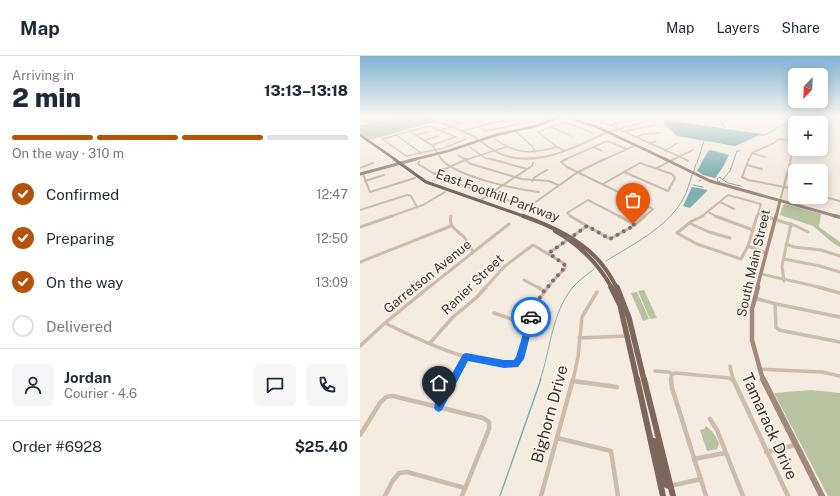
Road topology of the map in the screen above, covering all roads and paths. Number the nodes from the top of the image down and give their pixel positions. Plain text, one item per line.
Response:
1 (360, 137) edge
2 (391, 137) edge
3 (398, 137) edge
4 (418, 137) edge
5 (437, 137) edge
6 (455, 137) edge
7 (472, 137) edge
8 (493, 137) edge
9 (519, 137) edge
10 (544, 137) edge
11 (598, 137) edge
12 (618, 137) edge
13 (635, 137) edge
14 (466, 139) dead end
15 (496, 139) dead end
16 (479, 140) junction
17 (424, 141) junction
18 (656, 141) dead end
19 (788, 141) edge
20 (677, 143) dead end
21 (649, 144) junction
22 (432, 145) junction
23 (636, 145) junction
24 (470, 147) dead end
25 (506, 147) junction
26 (557, 147) junction
27 (593, 147) junction
28 (626, 149) junction
29 (435, 150) junction
30 (693, 150) dead end
31 (493, 151) junction
32 (566, 151) junction
33 (602, 151) dead end
34 (665, 151) junction
35 (535, 152) junction
36 (421, 153) junction
37 (752, 153) junction
38 (437, 154) junction
39 (481, 154) junction
40 (458, 155) dead end
41 (576, 155) junction
42 (791, 156) edge
43 (580, 157) dead end
44 (678, 157) junction
45 (765, 157) dead end
46 (465, 160) junction
47 (688, 161) dead end
48 (419, 162) dead end
49 (669, 162) junction
50 (373, 163) dead end
51 (533, 163) dead end
52 (397, 164) junction
53 (747, 165) junction
54 (449, 167) junction
55 (360, 168) edge
56 (657, 168) junction
57 (762, 168) dead end
58 (527, 169) junction
59 (547, 170) dead end
60 (578, 172) junction
61 (623, 172) junction
62 (361, 174) edge
63 (434, 174) junction
64 (384, 175) dead end
65 (515, 176) junction
66 (415, 178) junction
67 (365, 181) junction
68 (532, 181) junction
69 (603, 184) junction
70 (502, 185) junction
71 (558, 185) junction
72 (783, 186) junction
73 (788, 187) edge
74 (445, 192) junction
75 (539, 192) dead end
76 (489, 194) junction
77 (828, 198) edge
78 (479, 201) junction
79 (780, 201) junction
80 (840, 201) edge
81 (720, 202) junction
82 (522, 203) dead end
83 (530, 206) dead end
84 (418, 207) junction
85 (734, 209) dead end
86 (360, 210) edge
87 (708, 212) junction
88 (758, 214) junction
89 (451, 216) dead end
90 (840, 218) edge
91 (775, 219) junction
92 (689, 223) junction
93 (509, 224) dead end
94 (791, 224) junction
95 (635, 225) junction
96 (360, 226) edge
97 (450, 226) junction
98 (587, 226) junction
99 (753, 230) junction
100 (808, 232) dead end
101 (570, 238) junction
102 (730, 238) dead end
103 (786, 244) junction
104 (748, 246) junction
105 (473, 252) junction
106 (549, 253) junction
107 (766, 253) junction
108 (840, 256) edge
109 (784, 259) junction
110 (360, 262) edge
111 (840, 272) edge
112 (761, 274) junction
113 (524, 280) dead end
114 (784, 281) junction
115 (544, 291) junction
116 (597, 292) dead end
117 (840, 293) edge
118 (755, 298) junction
119 (775, 304) junction
120 (494, 312) dead end
121 (840, 317) edge
122 (530, 321) junction
123 (385, 323) junction
124 (630, 335) junction
125 (579, 338) junction
126 (430, 342) junction
127 (840, 342) edge
128 (360, 346) edge
129 (466, 357) junction
130 (730, 366) dead end
131 (759, 369) junction
132 (655, 371) dead end
133 (672, 374) junction
134 (840, 376) edge
135 (733, 380) junction
136 (573, 381) junction
137 (617, 387) dead end
138 (439, 407) junction
139 (710, 419) dead end
140 (648, 426) junction
141 (360, 435) edge
142 (557, 438) junction
143 (795, 445) junction
144 (725, 452) junction
145 (766, 452) junction
146 (694, 458) junction
147 (701, 479) junction
148 (670, 486) junction
149 (465, 488) junction
150 (385, 496) edge
151 (462, 496) edge
152 (541, 496) edge
153 (618, 496) edge
154 (663, 496) edge
155 (673, 496) edge
156 (706, 496) edge
157 (743, 496) edge
158 (788, 496) edge
159 (822, 496) edge

1 - 52 main road, East Foothill Parkway
2 - 36 street
3 - 36 street
4 - 17 street
5 - 17 street
6 - 22 street
7 - 16 street
8 - 16 main road
9 - 35 street
10 - 26 street
11 - 32 street
12 - 23 main road
13 - 21 street
14 - 29 street
15 - 25 street
16 - 31 street
16 - 38 main road
17 - 22 street
18 - 21 street
19 - 37 street
20 - 34 street
21 - 34 street
22 - 29 street
23 - 28 street
23 - 49 main road
24 - 39 street
25 - 31 street
25 - 35 street
26 - 32 street
26 - 35 street
27 - 28 street
27 - 33 street
27 - 41 street
28 - 60 street
29 - 36 street
29 - 38 street
30 - 44 street
31 - 32 street
31 - 39 street
34 - 44 street
37 - 45 street
37 - 53 street
38 - 52 main road
38 - 54 street
39 - 46 street
39 - 58 street
40 - 46 street
41 - 43 street
41 - 60 street
42 - 72 street, South Main Street
44 - 47 street
44 - 49 street
46 - 54 street
46 - 65 street
48 - 63 street
49 - 56 street
49 - 79 main road
50 - 55 street
51 - 58 street
52 - 62 main road
52 - 66 main road, East Foothill Parkway
52 - 78 main road, East Foothill Parkway
53 - 57 street
53 - 72 street
54 - 63 street
54 - 70 street
56 - 61 street
56 - 61 street
58 - 65 street
59 - 68 street
60 - 69 street
60 - 71 street
61 - 69 street
62 - 67 street
63 - 76 street
64 - 67 street
65 - 68 street
65 - 70 street
66 - 67 street
66 - 74 main road, East Foothill Parkway
68 - 71 street
69 - 95 street
70 - 75 street
70 - 76 street
71 - 83 street
72 - 73 street
72 - 79 street, South Main Street
74 - 84 street
74 - 101 main road, East Foothill Parkway
76 - 78 street
76 - 82 street
77 - 80 street
78 - 101 main road, East Foothill Parkway
79 - 90 main road
79 - 91 main road, South Main Street
81 - 85 street
81 - 87 street
81 - 88 street
84 - 86 street
84 - 96 street
87 - 92 street
87 - 99 street
88 - 91 street
88 - 99 street
89 - 97 street
91 - 94 street
91 - 107 main road, South Main Street
92 - 102 street
92 - 104 street
93 - 105 street, Garretson Avenue
94 - 100 street
94 - 103 street
95 - 98 street
95 - 98 street
97 - 105 street
97 - 110 street
98 - 101 street
99 - 104 street
101 - 106 street
101 - 124 main road, East Foothill Parkway
103 - 108 street
103 - 109 street
104 - 107 street
105 - 123 street, Garretson Avenue
106 - 115 street
106 - 126 street, Ranier Street
107 - 112 main road, South Main Street
109 - 111 street
109 - 114 street
112 - 114 street
112 - 118 main road, South Main Street
113 - 115 street
114 - 117 street
115 - 122 street
116 - 125 street, Bighorn Drive
118 - 119 street
118 - 131 main road, South Main Street
119 - 121 street
119 - 127 street
120 - 122 street
122 - 129 street
123 - 126 street
123 - 128 street, Garretson Avenue
124 - 125 street
124 - 140 main road, East Foothill Parkway
124 - 148 main road, East Foothill Parkway
125 - 136 street, Bighorn Drive
126 - 129 street
129 - 138 street
130 - 135 street, Tamarack Drive
131 - 134 street
131 - 143 main road, South Main Street
132 - 133 street
133 - 135 street
133 - 146 street
135 - 145 street, Tamarack Drive
136 - 137 street
136 - 142 street, Bighorn Drive
138 - 141 street
138 - 149 street
139 - 144 street
140 - 148 main road
140 - 154 main road, East Foothill Parkway
142 - 152 street, Bighorn Drive
142 - 153 street
143 - 145 street
143 - 159 main road, South Main Street
144 - 146 street
144 - 157 street
145 - 158 street, Tamarack Drive
146 - 147 street
147 - 148 street
147 - 156 street
148 - 155 main road, East Foothill Parkway
149 - 150 street
149 - 151 street

